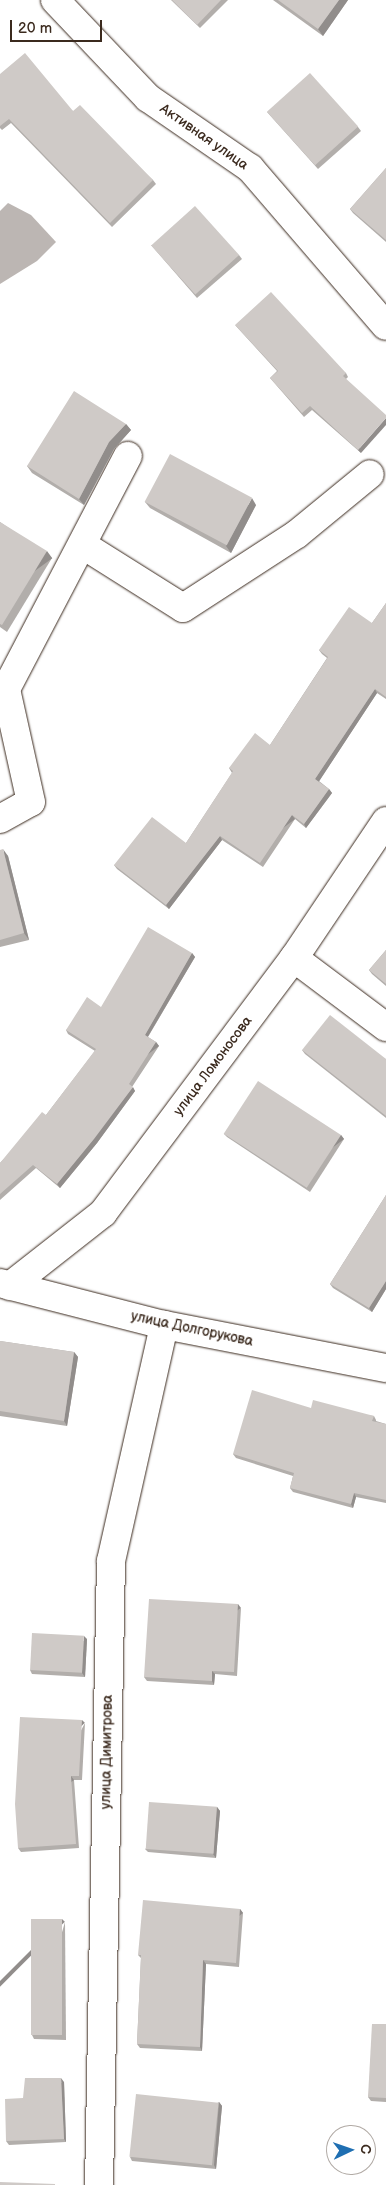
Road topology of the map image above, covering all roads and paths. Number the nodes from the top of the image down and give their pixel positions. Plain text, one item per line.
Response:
1 (55, 0) edge
2 (386, 326) edge
3 (128, 456) dead end
4 (370, 474) dead end
5 (83, 545) junction
6 (0, 819) edge
7 (386, 820) edge
8 (294, 958) junction
9 (386, 1027) edge
10 (5, 1284) edge
11 (164, 1325) junction
12 (386, 1368) edge
13 (99, 2185) edge

1 - 2 street, Активная улица
3 - 5 street
4 - 5 street
5 - 6 street
7 - 8 street, улица Ломоносова
8 - 9 street
8 - 10 street, улица Ломоносова
10 - 11 street, улица Долгорукова
11 - 12 street, улица Долгорукова
11 - 13 street, улица Димитрова

